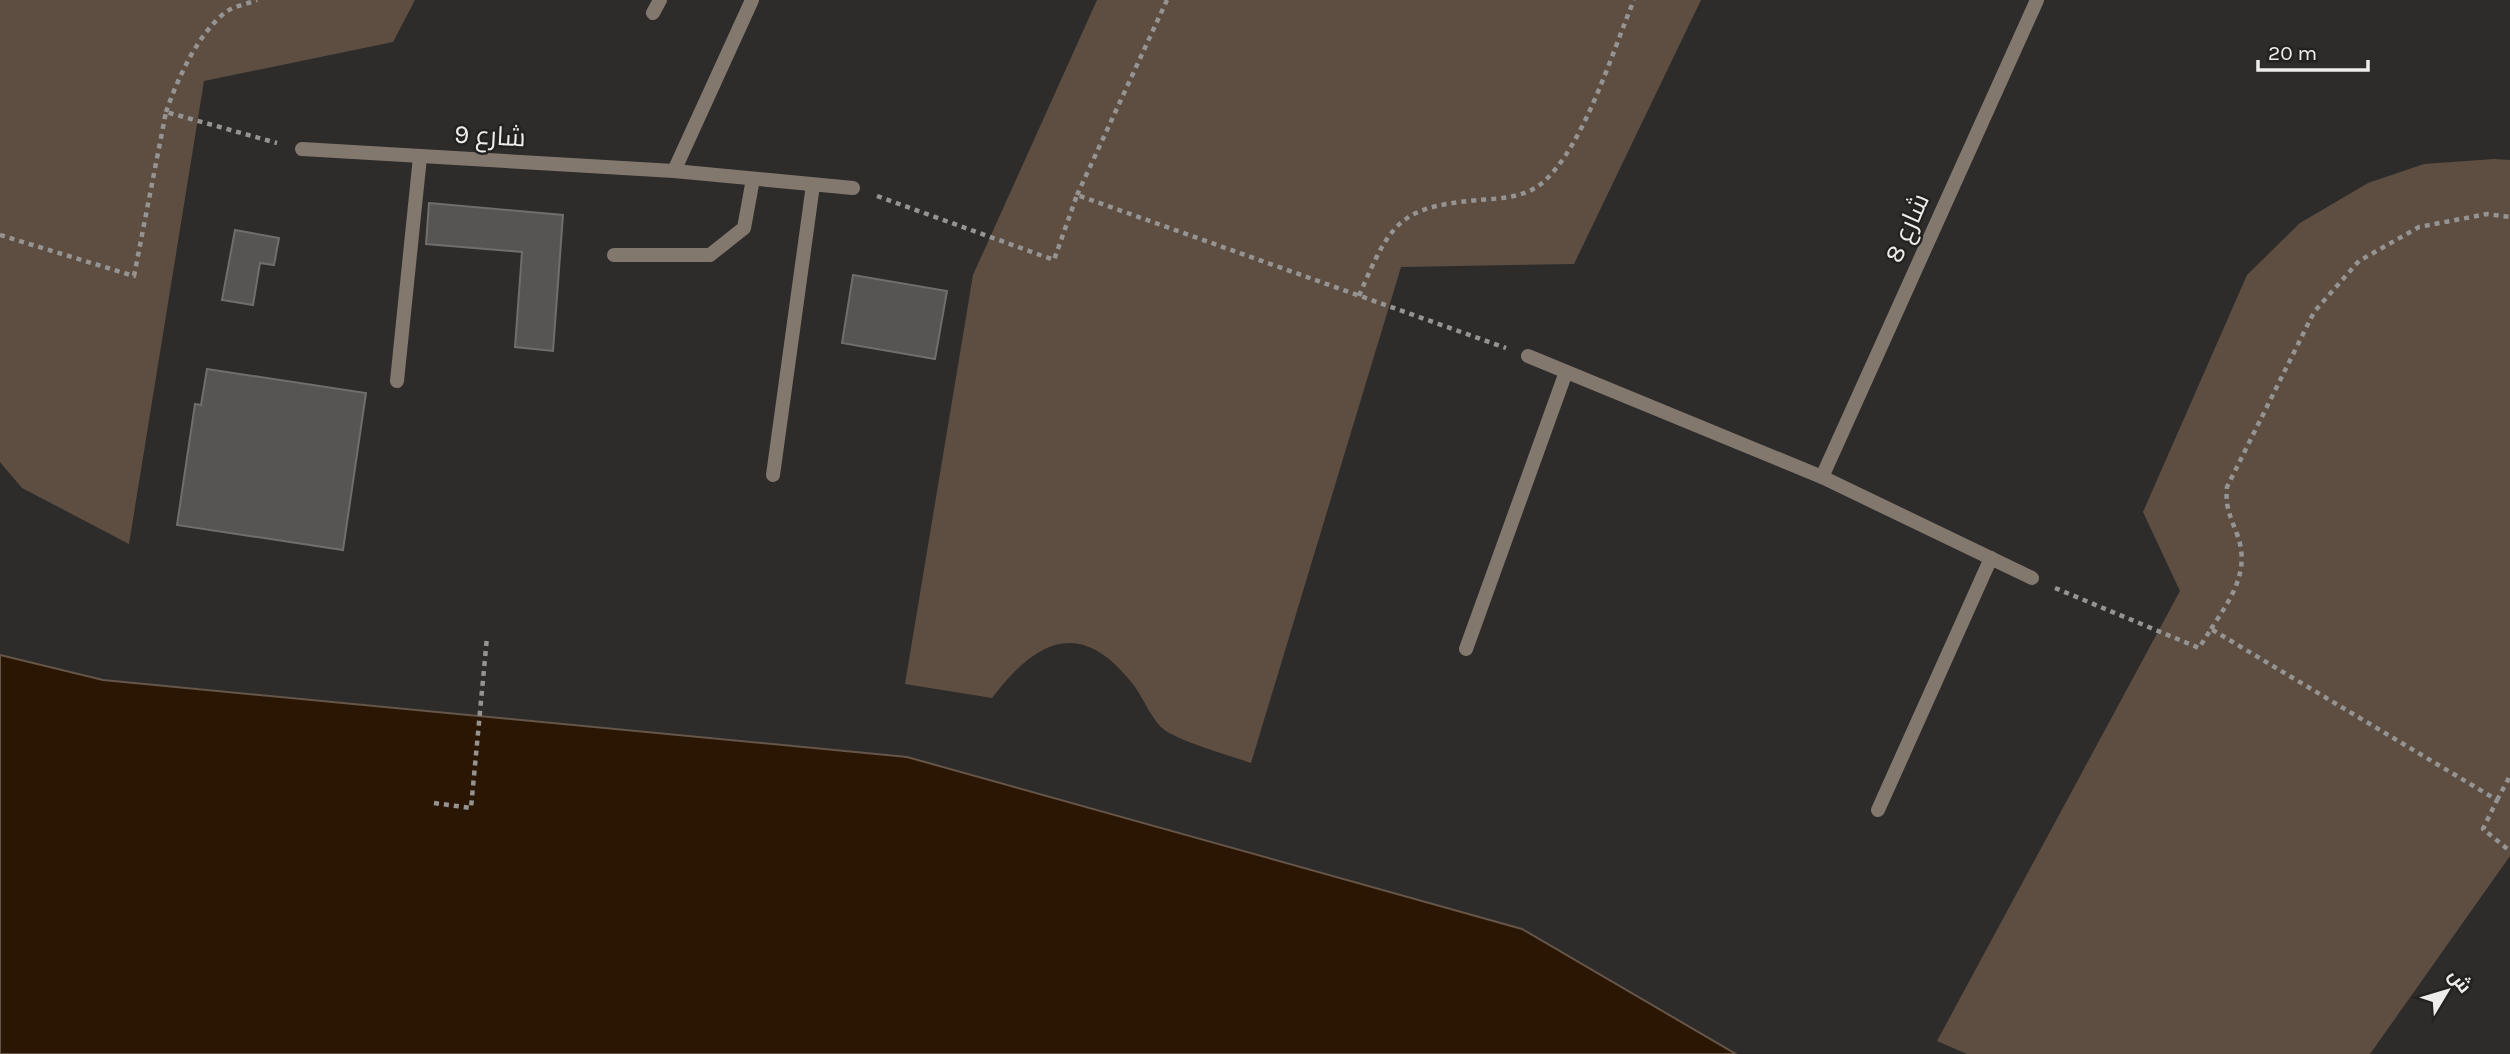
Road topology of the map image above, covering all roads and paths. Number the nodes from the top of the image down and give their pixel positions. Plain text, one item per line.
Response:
1 (257, 0) edge
2 (752, 0) edge
3 (1167, 0) edge
4 (1634, 0) edge
5 (2037, 0) edge
6 (166, 112) junction
7 (302, 149) joint
8 (420, 156) junction
9 (674, 171) junction
10 (753, 179) junction
11 (813, 185) junction
12 (853, 188) joint
13 (1077, 195) junction
14 (2510, 217) edge
15 (0, 235) edge
16 (614, 255) dead end
17 (1359, 296) junction
18 (1528, 356) joint
19 (1566, 372) junction
20 (397, 381) dead end
21 (773, 475) dead end
22 (1822, 477) junction
23 (1991, 558) junction
24 (2032, 578) joint
25 (2211, 629) junction
26 (487, 637) dead end
27 (1466, 649) dead end
28 (2510, 776) edge
29 (2497, 800) junction
30 (434, 803) dead end
31 (1878, 810) dead end
32 (2510, 851) edge

1 - 6 path
2 - 9 street
3 - 13 path
4 - 17 path
5 - 22 street, شارع 8
6 - 7 path
6 - 15 path
7 - 8 street, شارع 9
8 - 9 street, شارع 9
8 - 20 street
9 - 10 street, شارع 9
10 - 11 street, شارع 9
10 - 16 street
11 - 12 street, شارع 9
11 - 21 street
12 - 13 path
13 - 17 path
14 - 25 path
17 - 18 path
18 - 19 street
19 - 22 street
19 - 27 street
22 - 23 street
23 - 24 street
23 - 31 street
24 - 25 path
25 - 29 path
26 - 30 path
28 - 29 path
29 - 32 path

